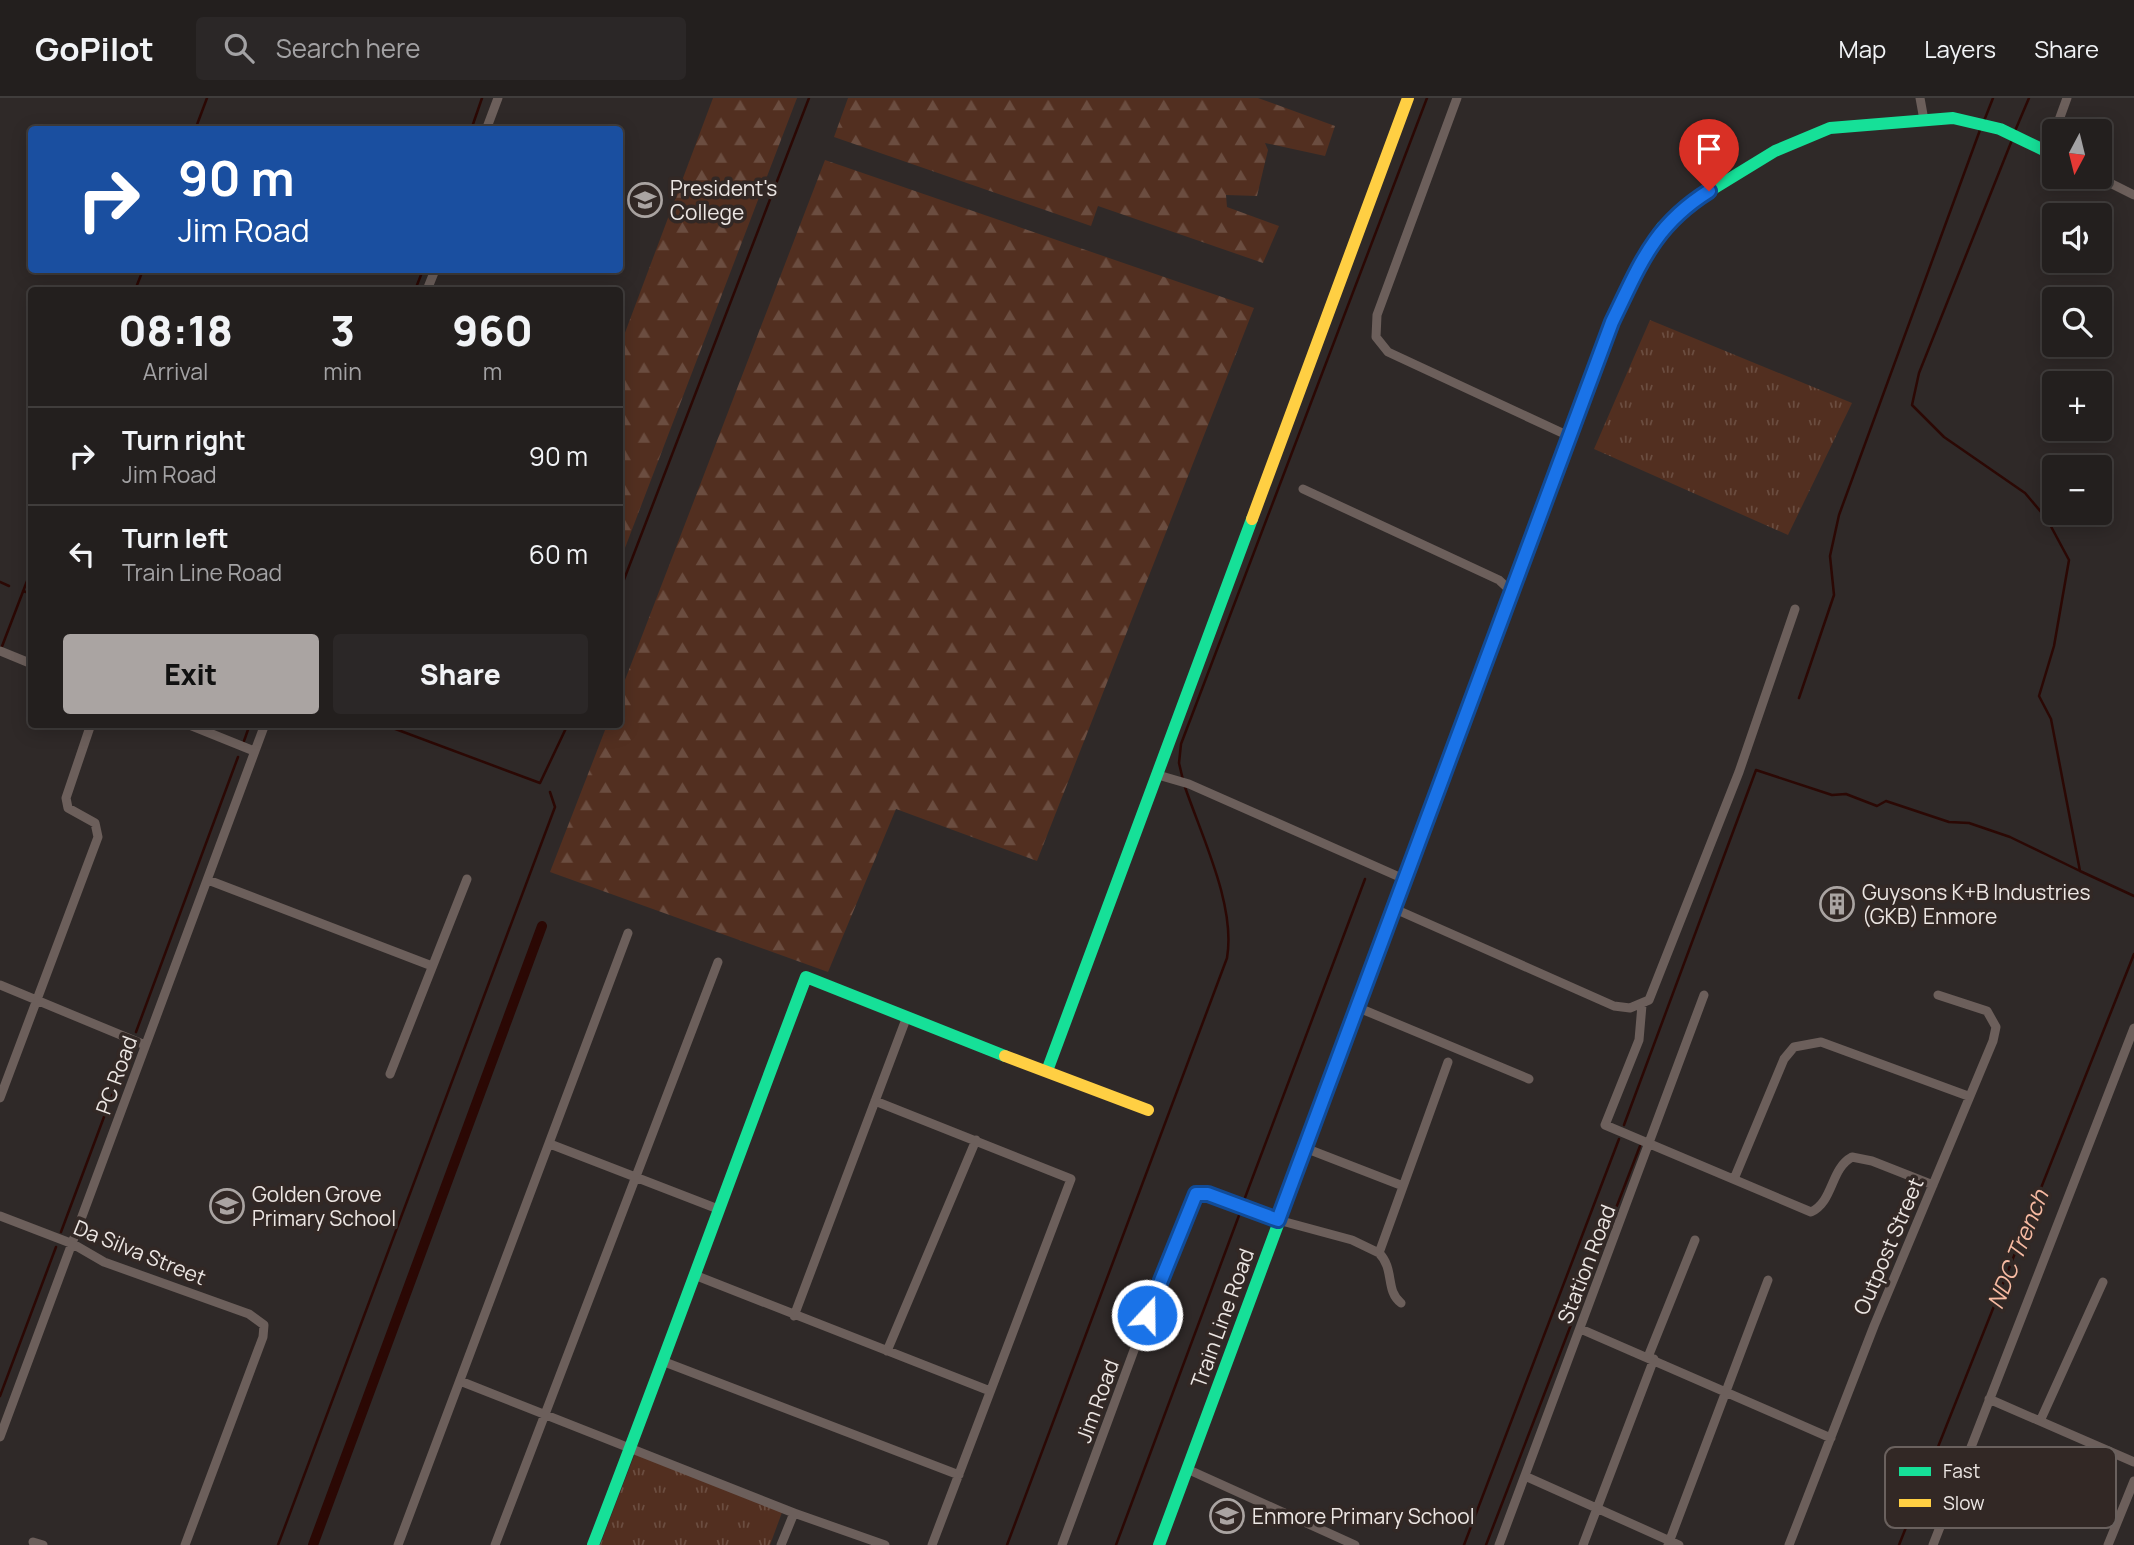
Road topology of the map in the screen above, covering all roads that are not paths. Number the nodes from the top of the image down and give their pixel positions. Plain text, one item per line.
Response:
1 (498, 98) edge
2 (1408, 98) edge
3 (1457, 98) edge
4 (1920, 98) edge
5 (2067, 98) edge
6 (2060, 119) edge
7 (1924, 120) junction
8 (488, 126) edge
9 (2042, 149) edge
10 (2112, 184) edge
11 (2134, 195) edge
12 (1571, 437) junction
13 (1303, 489) dead end
14 (1514, 594) junction
15 (1795, 609) dead end
16 (0, 651) edge
17 (28, 662) edge
18 (90, 728) edge
19 (197, 728) edge
20 (263, 728) edge
21 (254, 751) junction
22 (1158, 775) junction
23 (467, 879) dead end
24 (1404, 879) junction
25 (208, 880) junction
26 (1395, 909) junction
27 (628, 933) dead end
28 (718, 962) dead end
29 (432, 966) junction
30 (0, 985) edge
31 (1704, 995) dead end
32 (1938, 995) dead end
33 (37, 1001) junction
34 (1642, 1005) junction
35 (1359, 1008) junction
36 (906, 1019) junction
37 (2134, 1028) edge
38 (145, 1045) junction
39 (1448, 1062) dead end
40 (1047, 1071) junction
41 (390, 1073) dead end
42 (1529, 1079) dead end
43 (1968, 1096) junction
44 (0, 1098) edge
45 (875, 1101) junction
46 (1149, 1110) dead end
47 (976, 1140) junction
48 (550, 1144) junction
49 (1649, 1144) junction
50 (1305, 1149) junction
51 (634, 1177) junction
52 (1734, 1179) junction
53 (1933, 1185) junction
54 (1403, 1186) junction
55 (718, 1209) junction
56 (0, 1216) edge
57 (1278, 1220) junction
58 (1695, 1240) dead end
59 (73, 1244) junction
60 (1379, 1252) junction
61 (697, 1276) junction
62 (1768, 1280) dead end
63 (2103, 1282) dead end
64 (1401, 1303) dead end
65 (794, 1316) junction
66 (1581, 1329) junction
67 (887, 1351) junction
68 (1651, 1358) junction
69 (662, 1361) junction
70 (460, 1381) junction
71 (990, 1391) junction
72 (1727, 1393) junction
73 (1989, 1399) junction
74 (545, 1414) junction
75 (2041, 1419) junction
76 (0, 1437) edge
77 (1831, 1438) junction
78 (1971, 1447) edge
79 (2102, 1447) edge
80 (629, 1448) junction
81 (2116, 1454) edge
82 (2134, 1462) edge
83 (1187, 1469) junction
84 (958, 1475) junction
85 (1525, 1476) junction
86 (2134, 1481) edge
87 (1595, 1509) junction
88 (794, 1513) junction
89 (2116, 1525) edge
90 (1940, 1528) edge
91 (2115, 1528) edge
92 (1672, 1544) edge
93 (185, 1545) edge
94 (398, 1545) edge
95 (495, 1545) edge
96 (593, 1545) edge
97 (781, 1545) edge
98 (885, 1545) edge
99 (932, 1545) edge
100 (1062, 1545) edge
101 (1158, 1545) edge
102 (1355, 1545) edge
103 (1499, 1545) edge
104 (1583, 1545) edge
105 (1789, 1545) edge
106 (1933, 1545) edge
107 (2108, 1545) edge

1 - 8 street
2 - 22 street
3 - 12 street
4 - 7 street
5 - 6 street
7 - 9 street, Train Line Road
7 - 12 street, Train Line Road
10 - 11 street
12 - 14 street, Train Line Road
13 - 14 street
14 - 24 street, Train Line Road
15 - 34 street
16 - 17 street
18 - 33 street
19 - 21 street
20 - 21 street, PC Road
21 - 25 street, PC Road
22 - 24 street
22 - 40 street
23 - 29 street
24 - 26 street, Train Line Road
25 - 29 street
25 - 38 street, PC Road
26 - 34 street
26 - 35 street, Train Line Road
27 - 48 street
28 - 51 street
29 - 41 street
30 - 33 street
31 - 49 street, Station Road
32 - 43 street, Outpost Street
33 - 38 street
33 - 44 street
34 - 49 street
35 - 42 street
35 - 50 street, Train Line Road
36 - 40 street
36 - 45 street
36 - 55 street
37 - 73 street
38 - 59 street, PC Road
39 - 54 street
40 - 46 street
43 - 52 street
43 - 53 street, Outpost Street
45 - 47 street
45 - 65 street
47 - 67 street
47 - 71 street
48 - 51 street
48 - 70 street
49 - 52 street
49 - 66 street, Station Road
50 - 54 street
50 - 57 street, Train Line Road
51 - 55 street
51 - 74 street
52 - 53 street
53 - 77 street, Outpost Street
54 - 60 street
55 - 61 street
56 - 59 street, Da Silva Street
57 - 60 street, Jim Road
57 - 83 street, Train Line Road
57 - 100 street, Jim Road
58 - 68 street
59 - 76 street, PC Road
59 - 93 street, Da Silva Street
60 - 64 street
61 - 65 street
61 - 69 street
62 - 72 street
63 - 75 street
65 - 67 street
66 - 68 street
66 - 85 street, Station Road
67 - 71 street
68 - 72 street
68 - 87 street
69 - 80 street
69 - 84 street
70 - 74 street
70 - 94 street
71 - 84 street
72 - 77 street
72 - 92 street
73 - 75 street
73 - 78 street
74 - 80 street
74 - 95 street
75 - 79 street
77 - 105 street, Outpost Street
80 - 88 street
80 - 96 street
81 - 82 street
83 - 101 street, Train Line Road
83 - 102 street
84 - 99 street
85 - 87 street
85 - 103 street, Station Road
86 - 89 street
87 - 92 street
87 - 104 street
88 - 97 street
88 - 98 street
90 - 106 street
91 - 107 street

